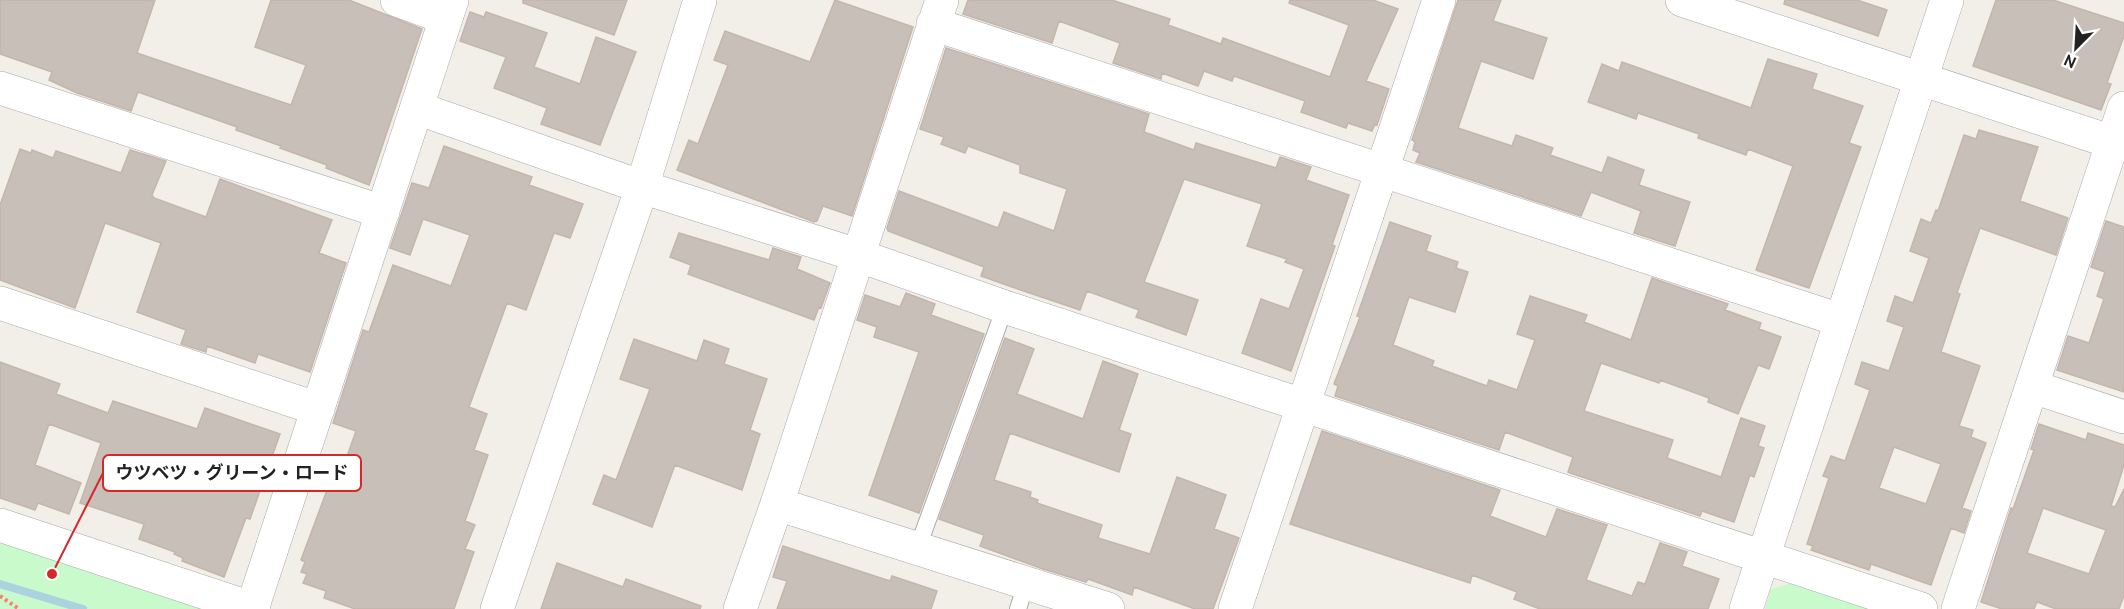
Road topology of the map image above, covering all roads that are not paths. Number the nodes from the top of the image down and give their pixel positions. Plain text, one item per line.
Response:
1 (397, 0) edge
2 (700, 0) edge
3 (1439, 0) edge
4 (1682, 0) edge
5 (1947, 0) edge
6 (449, 9) edge
7 (937, 12) edge
8 (1921, 79) junction
9 (0, 88) edge
10 (417, 108) junction
11 (2124, 108) edge
12 (2118, 144) edge
13 (1383, 171) junction
14 (642, 187) junction
15 (383, 212) junction
16 (857, 255) junction
17 (0, 303) edge
18 (1005, 307) junction
19 (1840, 320) junction
20 (2033, 387) junction
21 (1301, 405) junction
22 (318, 409) junction
23 (2124, 417) edge
24 (777, 504) junction
25 (0, 525) edge
26 (918, 547) junction
27 (1763, 556) junction
28 (1022, 596) edge
29 (253, 609) edge
30 (497, 609) edge
31 (740, 609) edge
32 (1108, 609) edge
33 (1235, 609) edge
34 (1746, 609) edge
35 (1921, 609) edge
36 (1958, 609) edge

1 - 6 street
2 - 14 street
3 - 13 street
4 - 8 street
5 - 8 street
6 - 10 street
7 - 13 street
7 - 16 street
8 - 12 street
8 - 19 street
9 - 15 street
10 - 14 street
10 - 15 street
11 - 12 street
12 - 20 street
13 - 19 street
13 - 21 street
14 - 16 street
14 - 30 street
15 - 22 street
16 - 18 street
16 - 24 street
17 - 22 street
18 - 21 street
18 - 26 lane
19 - 27 street
20 - 23 street
20 - 36 street
21 - 27 street
21 - 33 street
22 - 29 street
24 - 26 street
24 - 31 street
25 - 29 street
26 - 28 street
27 - 34 street
27 - 35 street
28 - 32 street

